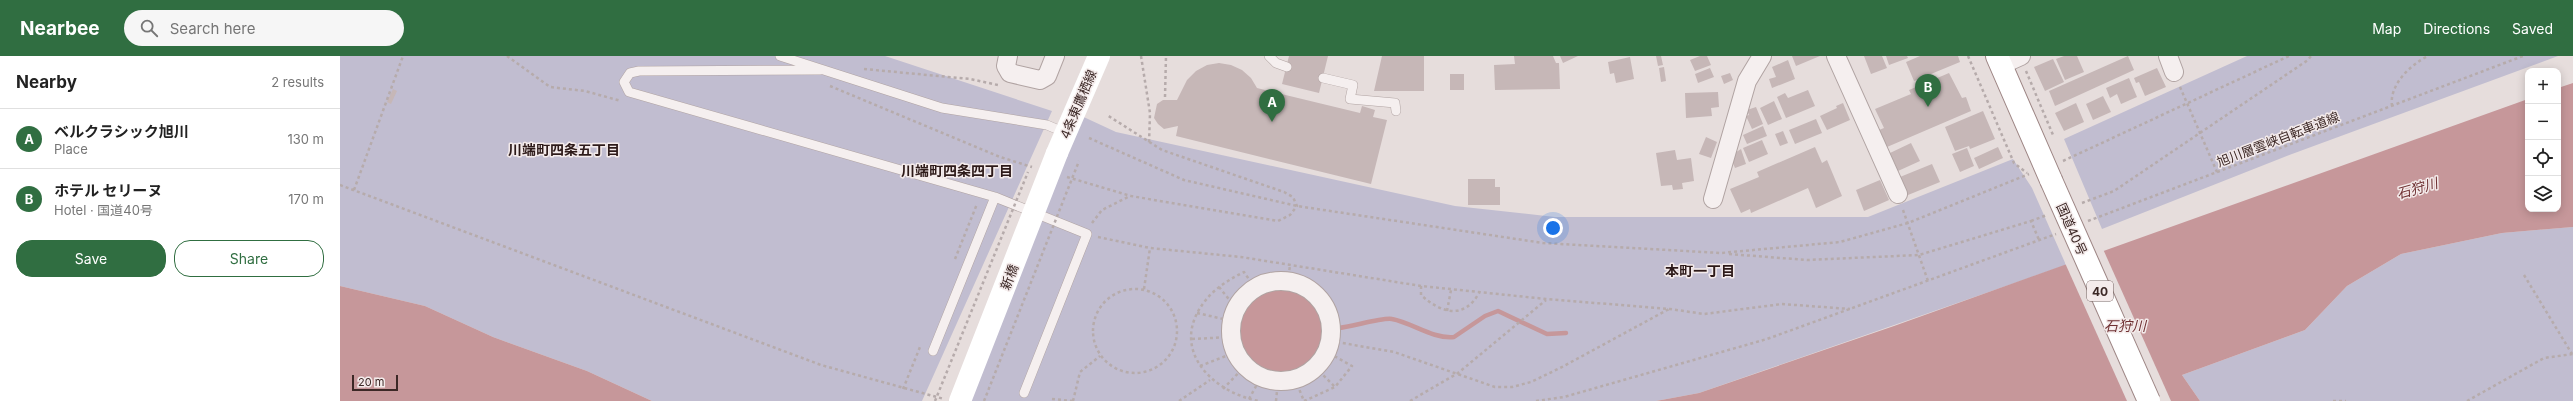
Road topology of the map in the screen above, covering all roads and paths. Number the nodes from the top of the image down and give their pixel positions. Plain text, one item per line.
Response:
1 (403, 56) edge
2 (507, 56) edge
3 (780, 56) edge
4 (1008, 56) edge
5 (1055, 56) edge
6 (1099, 56) edge
7 (1141, 56) edge
8 (1166, 56) edge
9 (1269, 56) edge
10 (1762, 56) edge
11 (1836, 56) edge
12 (1968, 56) edge
13 (2021, 56) edge
14 (2289, 56) edge
15 (2311, 56) edge
16 (2428, 56) edge
17 (2524, 56) edge
18 (1999, 61) edge
19 (1287, 67) dead end
20 (820, 70) junction
21 (863, 70) dead end
22 (2174, 71) edge
23 (1323, 78) dead end
24 (1005, 86) dead end
25 (1164, 97) dead end
26 (629, 103) dead end
27 (2187, 103) junction
28 (2392, 106) junction
29 (1396, 111) dead end
30 (1106, 115) dead end
31 (1066, 133) junction
32 (2200, 133) junction
33 (1089, 138) dead end
34 (1149, 144) junction
35 (1057, 153) joint
36 (1032, 160) dead end
37 (1079, 161) dead end
38 (2062, 161) dead end
39 (1036, 168) dead end
40 (2217, 172) junction
41 (2029, 174) junction
42 (1065, 176) dead end
43 (2041, 180) junction
44 (340, 184) edge
45 (354, 190) junction
46 (1131, 196) junction
47 (995, 197) junction
48 (1899, 198) joint
49 (1713, 199) dead end
50 (970, 201) dead end
51 (2079, 204) dead end
52 (1296, 206) junction
53 (2051, 214) dead end
54 (2031, 221) junction
55 (1908, 223) junction
56 (2083, 223) dead end
57 (2061, 232) dead end
58 (1087, 234) junction
59 (2039, 240) junction
60 (1150, 248) junction
61 (1721, 253) junction
62 (1919, 255) junction
63 (952, 266) dead end
64 (1289, 273) junction
65 (2524, 275) dead end
66 (1928, 281) junction
67 (1421, 286) junction
68 (1219, 288) junction
69 (1255, 288) junction
70 (1144, 289) junction
71 (1451, 290) junction
72 (1479, 293) junction
73 (1546, 299) junction
74 (1670, 309) junction
75 (1853, 309) junction
76 (1447, 311) junction
77 (1197, 313) junction
78 (1236, 337) junction
79 (1192, 339) junction
80 (921, 346) dead end
81 (1329, 346) junction
82 (933, 351) dead end
83 (2573, 355) edge
84 (1100, 356) junction
85 (1200, 366) junction
86 (1315, 368) junction
87 (1458, 373) junction
88 (1278, 379) junction
89 (1210, 380) junction
90 (1335, 387) junction
91 (904, 389) junction
92 (1223, 389) junction
93 (1024, 393) dead end
94 (1052, 399) dead end
95 (1249, 399) junction
96 (948, 400) edge
97 (934, 401) edge
98 (960, 401) edge
99 (984, 401) edge
100 (1073, 401) edge
101 (1179, 401) edge
102 (1259, 401) edge
103 (1276, 401) edge
104 (1304, 401) edge
105 (1410, 401) edge
106 (1536, 401) edge
107 (2149, 401) edge
108 (2333, 401) edge
109 (2346, 401) edge
110 (2467, 401) edge

1 - 45 path
2 - 26 path
3 - 20 lane
4 - 5 street
6 - 31 main road, 4条東鷹栖線
7 - 34 path
8 - 25 path
9 - 19 lane
10 - 49 street
11 - 48 street
12 - 41 path
13 - 18 street
14 - 27 path
15 - 32 path
16 - 28 path
17 - 28 path, 旭川層雲峡自転車道線
18 - 43 main road, 国道40号 / 40
20 - 31 lane
20 - 39 path
20 - 47 lane
21 - 24 path
22 - 27 path
23 - 29 lane
27 - 32 path
27 - 38 path
28 - 40 path, 旭川層雲峡自転車道線
30 - 34 path
31 - 35 main road, 4条東鷹栖線
32 - 40 path
32 - 51 path
33 - 52 path
34 - 52 path
35 - 98 main road, 新橋, bridge
36 - 97 path, bridge
37 - 99 path, bridge
40 - 56 path, 旭川層雲峡自転車道線
41 - 43 path
41 - 55 path
42 - 46 path
43 - 107 main road, 国道40号 / 40, bridge
44 - 45 path
45 - 91 path
46 - 52 path
46 - 58 path
47 - 58 lane
47 - 82 lane
48 - 55 path
50 - 63 path
52 - 61 path
53 - 54 path
54 - 59 path
54 - 62 path
55 - 61 path
55 - 62 path
57 - 59 path
58 - 60 path
58 - 93 lane
59 - 66 path
60 - 64 path
60 - 70 path
61 - 62 path
62 - 66 path
64 - 67 path
64 - 69 street
64 - 81 street
65 - 83 path
66 - 75 path
67 - 71 path
67 - 76 path
68 - 69 path
68 - 77 path
68 - 78 path
69 - 78 street
70 - 84 path
70 - 84 path
71 - 72 path
71 - 76 path
72 - 73 path
72 - 76 path
73 - 74 path
73 - 87 path
74 - 75 path
74 - 87 path
75 - 106 path
77 - 78 path
77 - 79 path
78 - 79 path
78 - 85 path
78 - 88 street
78 - 92 path
79 - 85 path
80 - 91 path
81 - 86 street
81 - 87 path
81 - 90 path
83 - 110 path
84 - 100 path
85 - 89 path
86 - 88 street
86 - 90 path
87 - 105 path
88 - 95 path
88 - 103 path
88 - 104 path
89 - 92 path
89 - 101 path
90 - 104 path
91 - 96 path
92 - 95 path
94 - 100 path
95 - 102 path
108 - 109 path

